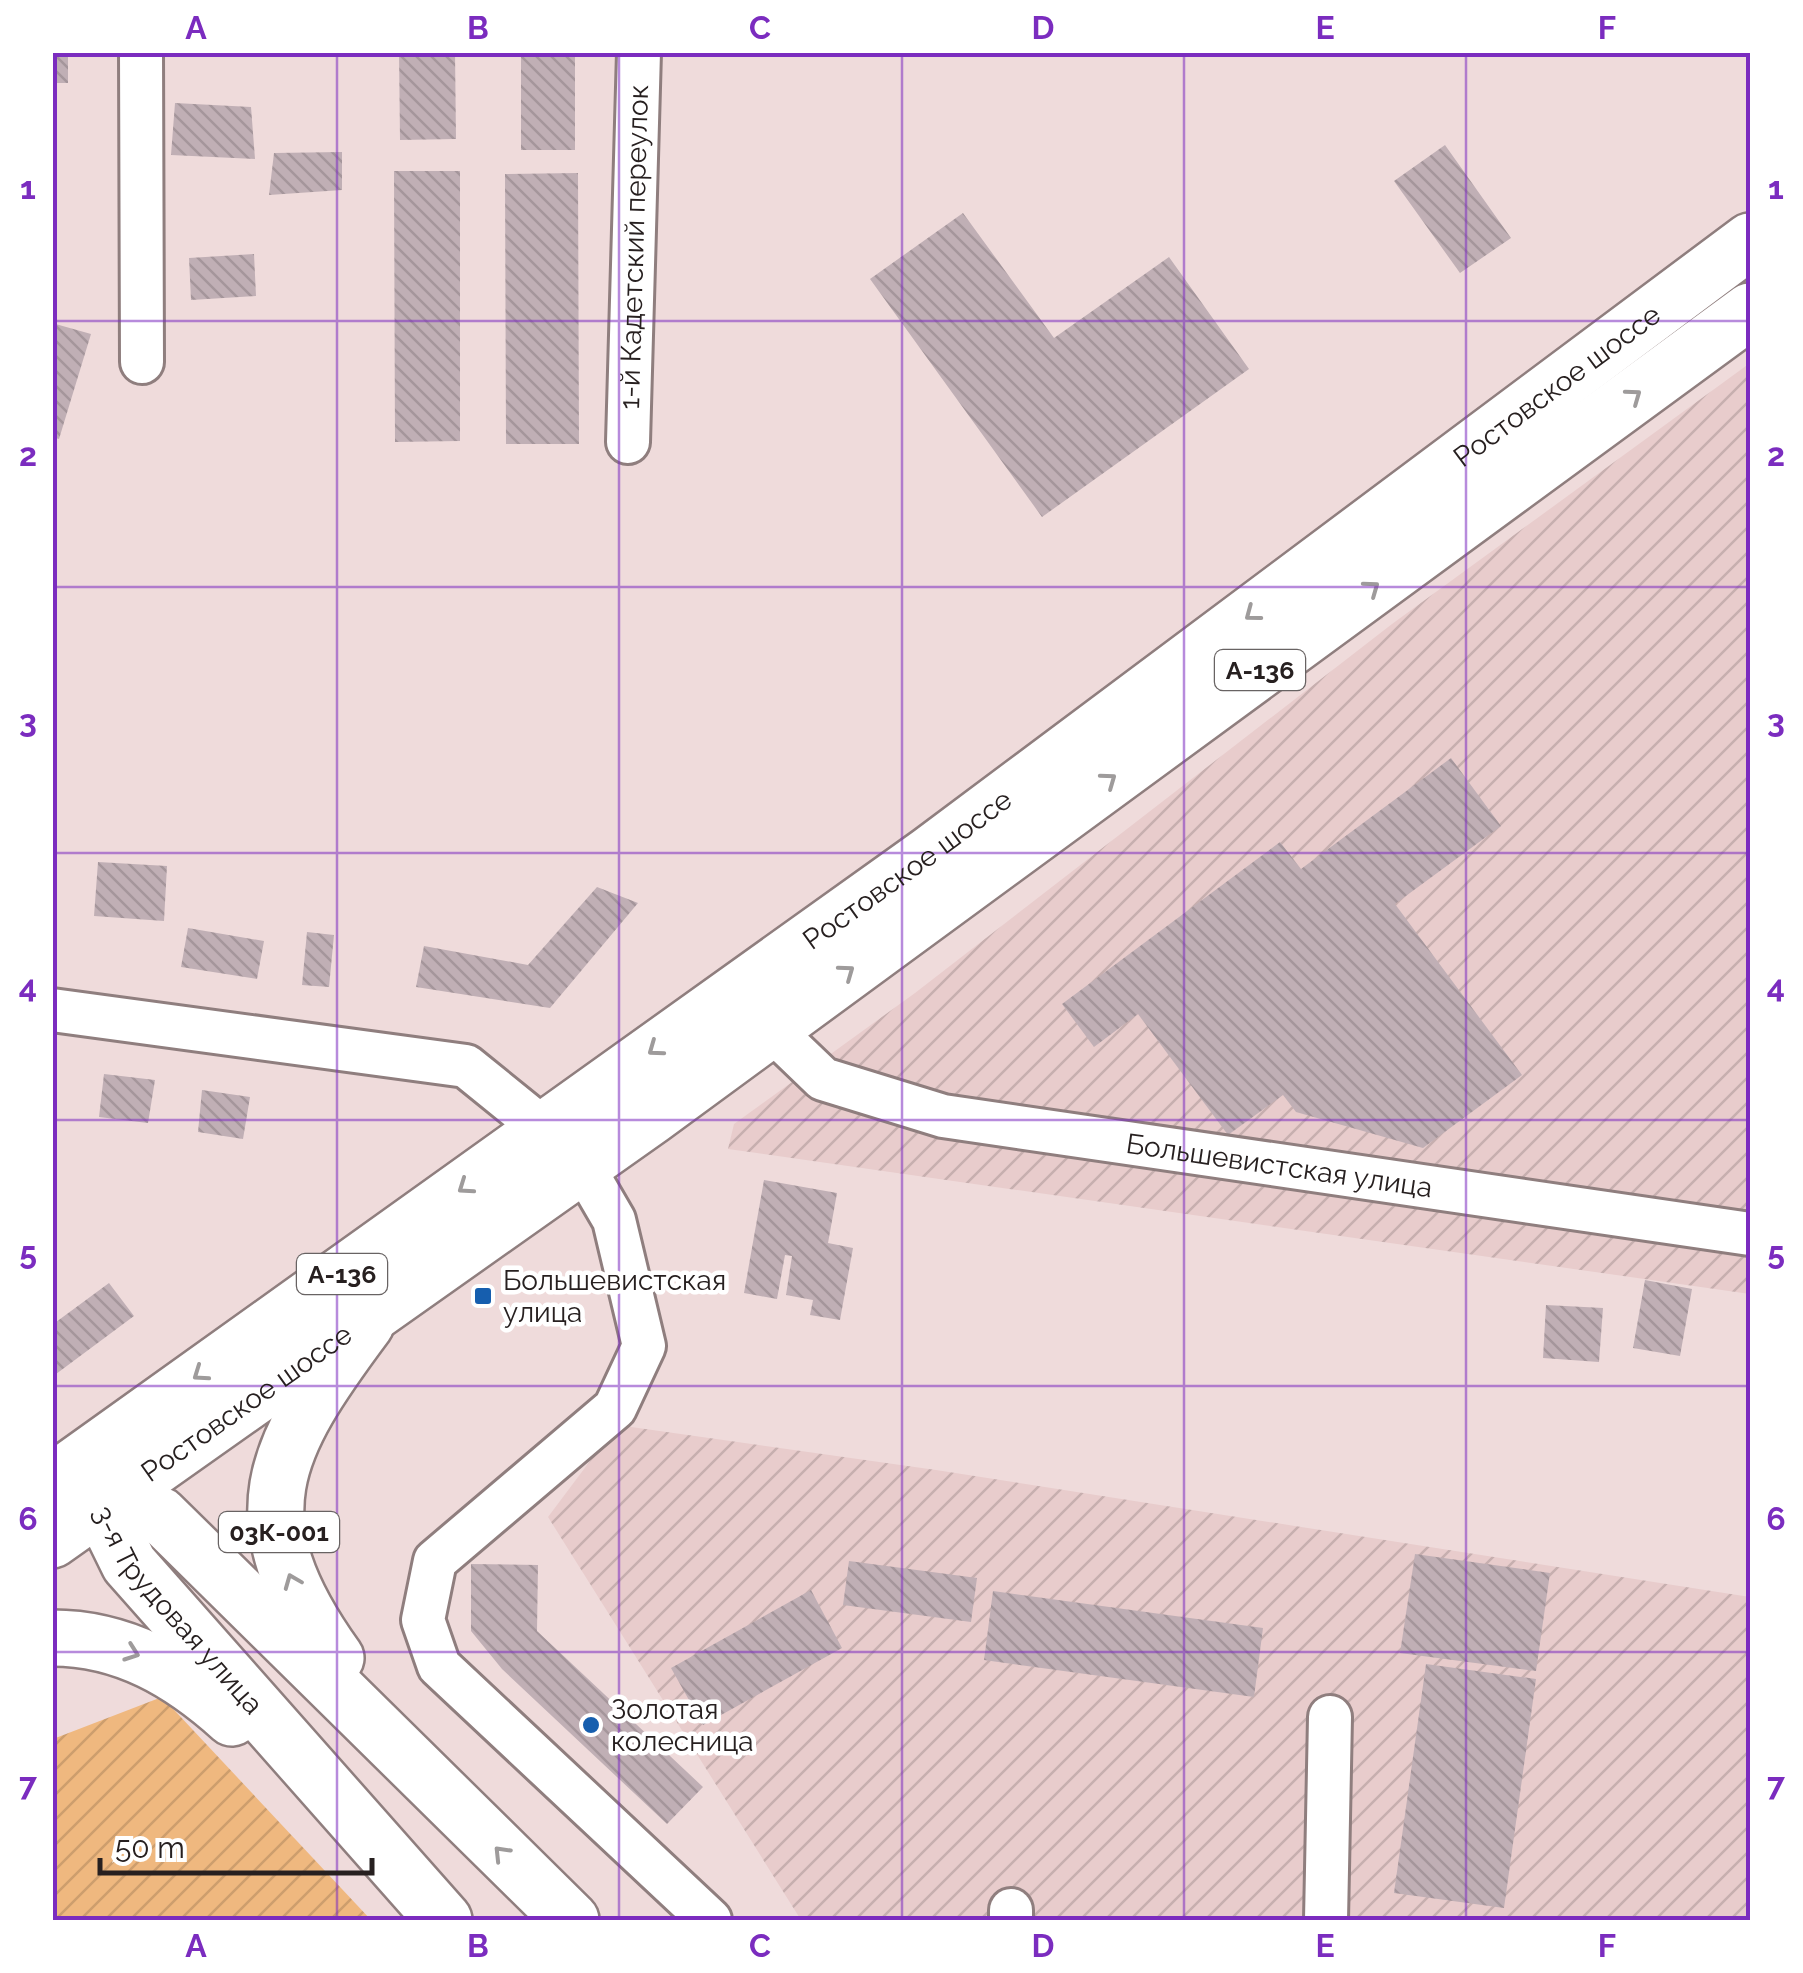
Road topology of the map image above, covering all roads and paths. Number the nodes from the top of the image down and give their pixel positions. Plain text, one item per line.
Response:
1 (141, 52) edge
2 (639, 52) edge
3 (1750, 241) edge
4 (1750, 310) edge
5 (142, 362) dead end
6 (628, 442) dead end
7 (52, 1010) edge
8 (751, 1011) junction
9 (564, 1148) junction
10 (1750, 1234) edge
11 (378, 1308) junction
12 (68, 1498) edge
13 (52, 1540) edge
14 (52, 1638) edge
15 (1330, 1718) dead end
16 (401, 1750) junction
17 (442, 1920) edge
18 (572, 1920) edge
19 (710, 1920) edge
20 (1326, 1920) edge

1 - 5 street
2 - 6 street, 1-й Кадетский переулок
3 -> 8 main road, Ростовское шоссе / А-136
8 -> 4 main road, Ростовское шоссе / А-136
7 - 9 street
8 - 9 main road, Ростовское шоссе / А-136
8 - 10 street, Большевистская улица
9 - 11 main road, Ростовское шоссе / А-136
9 -> 12 main road, Ростовское шоссе / А-136
9 - 19 street
11 - 12 main road, Ростовское шоссе / А-136
16 -> 11 main road, 03К-001
12 - 13 main road, Ростовское шоссе / А-136
12 - 16 main road, 3-я Трудовая улица / 03К-001
12 - 17 main road, 3-я Трудовая улица
14 -> 17 main road
15 - 20 street
18 -> 16 main road, 3-я Трудовая улица / 03К-001

